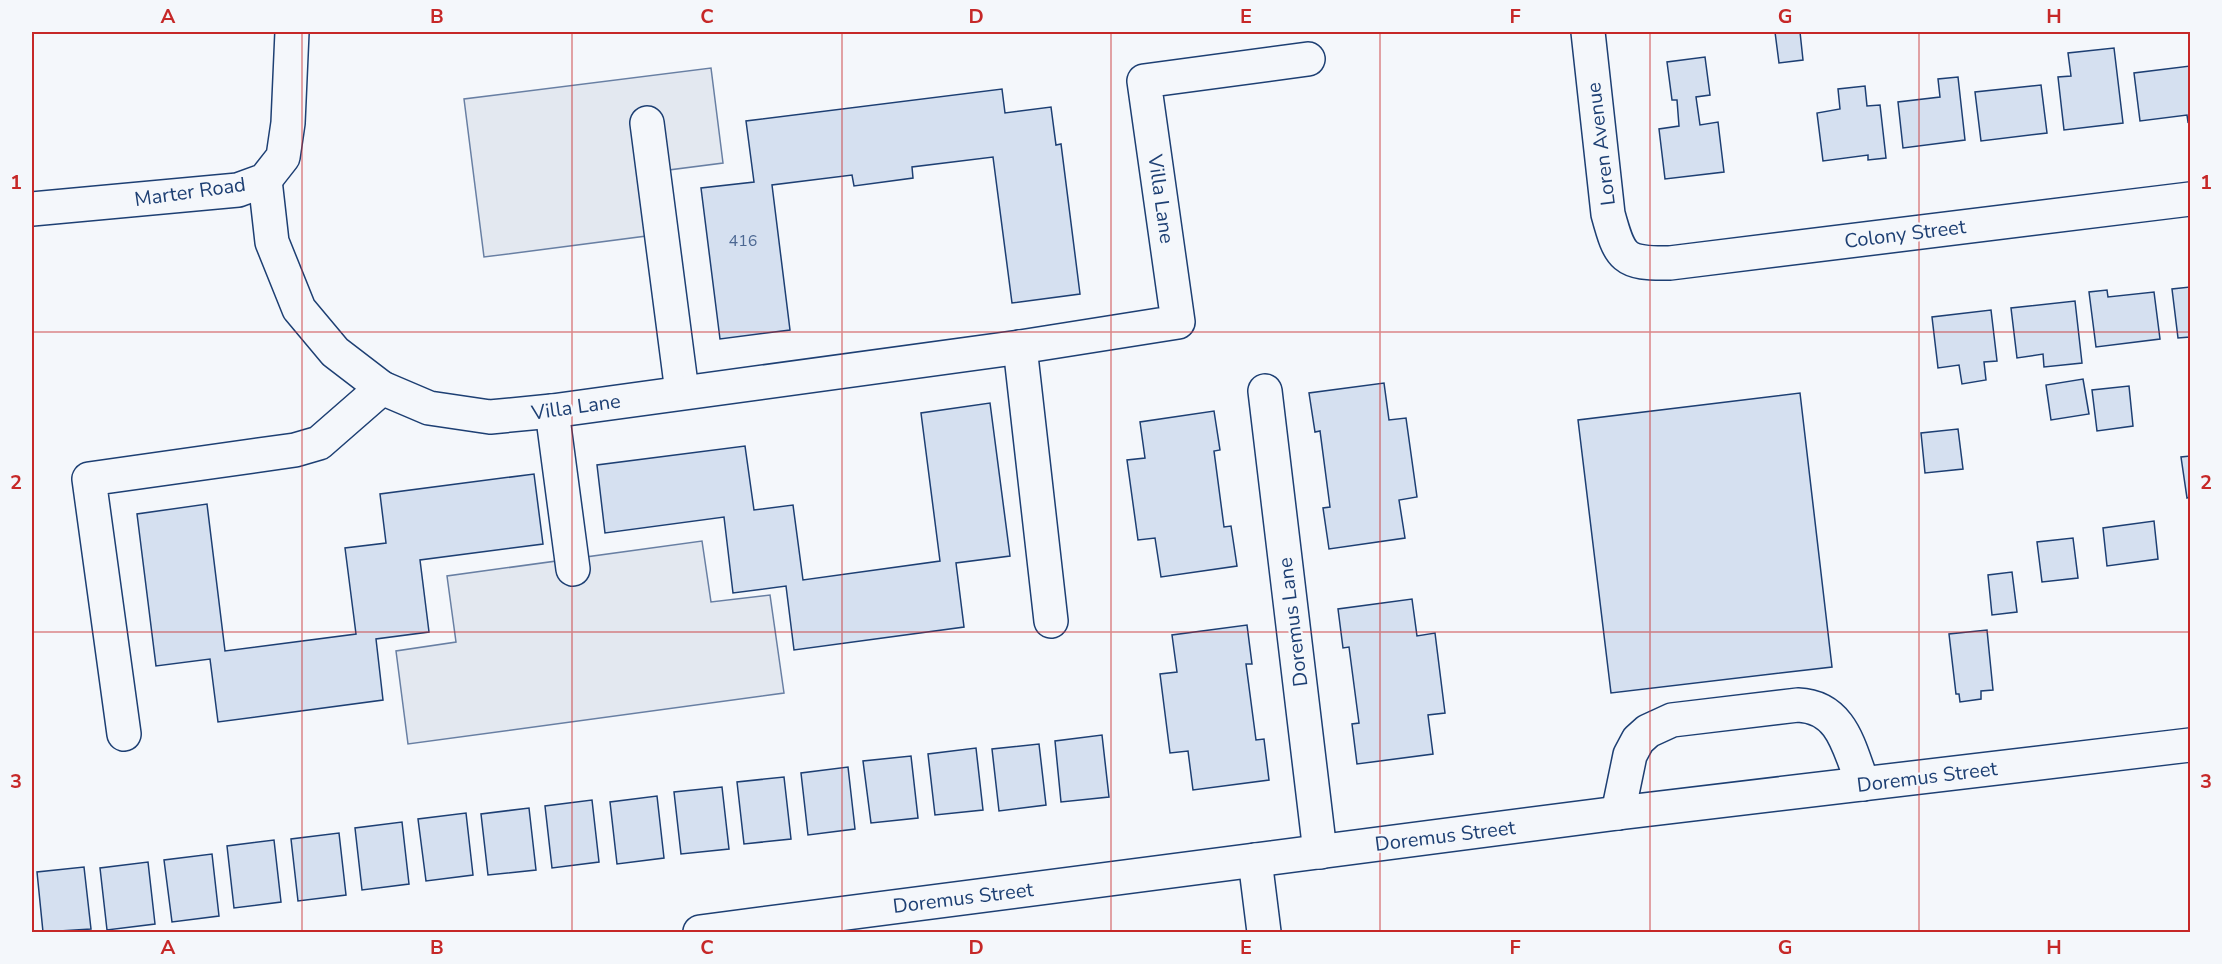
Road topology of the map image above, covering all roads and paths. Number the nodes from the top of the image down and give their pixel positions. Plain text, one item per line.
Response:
1 (292, 32) edge
2 (1588, 32) edge
3 (1308, 59) dead end
4 (646, 123) dead end
5 (265, 180) junction
6 (2190, 199) edge
7 (32, 209) edge
8 (1623, 254) joint
9 (1020, 347) junction
10 (382, 388) junction
11 (1265, 391) dead end
12 (682, 392) junction
13 (552, 411) junction
14 (573, 569) dead end
15 (1051, 621) dead end
16 (124, 734) dead end
17 (2190, 745) edge
18 (1863, 784) junction
19 (1618, 813) junction
20 (1320, 852) junction
21 (1255, 861) junction
22 (700, 933) edge
23 (1264, 933) edge

1 - 5 street, Marter Road
2 - 8 street, Loren Avenue
3 - 9 street, Villa Lane
4 - 12 street
5 - 7 street, Marter Road
5 - 10 street, Villa Lane
6 - 8 street, Colony Street
9 - 12 street, Villa Lane
9 - 15 street
10 - 13 street, Villa Lane
10 - 16 street
11 - 20 street, Doremus Lane
12 - 13 street, Villa Lane
13 - 14 street
17 - 18 street, Doremus Street
18 - 19 street, Doremus Street
18 - 19 street
19 - 20 street, Doremus Street
20 - 21 street, Doremus Street
21 - 22 street, Doremus Street
21 - 23 street

